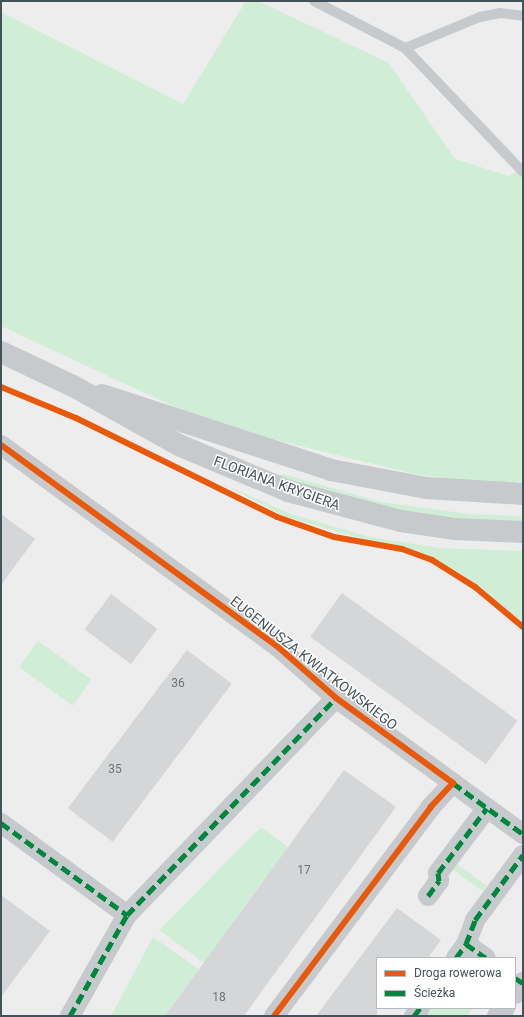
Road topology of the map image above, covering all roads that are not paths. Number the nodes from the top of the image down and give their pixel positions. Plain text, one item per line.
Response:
1 (314, 1) edge
2 (523, 16) edge
3 (405, 48) junction
4 (523, 172) edge
5 (1, 352) edge
6 (72, 386) junction
7 (1, 445) edge
8 (523, 494) edge
9 (522, 532) edge
10 (336, 698) junction
11 (453, 783) junction
12 (487, 808) junction
13 (1, 823) edge
14 (523, 834) edge
15 (523, 855) edge
16 (428, 896) dead end
17 (127, 915) junction
18 (461, 951) edge
19 (482, 957) edge
20 (523, 983) edge
21 (516, 993) edge
22 (70, 1016) edge
23 (274, 1016) edge

1 - 3 lane
2 - 3 lane
3 - 4 lane
5 - 6 street, FLORIANA KRYGIERA
6 - 8 street, FLORIANA KRYGIERA
6 - 9 street, FLORIANA KRYGIERA
7 - 10 street, EUGENIUSZA KWIATKOWSKIEGO
10 - 11 street, EUGENIUSZA KWIATKOWSKIEGO
10 - 17 street, EUGENIUSZA KWIATKOWSKIEGO
11 - 12 street, EUGENIUSZA KWIATKOWSKIEGO
11 - 23 street
12 - 14 street, EUGENIUSZA KWIATKOWSKIEGO
12 - 16 street
13 - 17 street
15 - 18 street
17 - 22 street, EUGENIUSZA KWIATKOWSKIEGO
18 - 19 street
20 - 21 street

